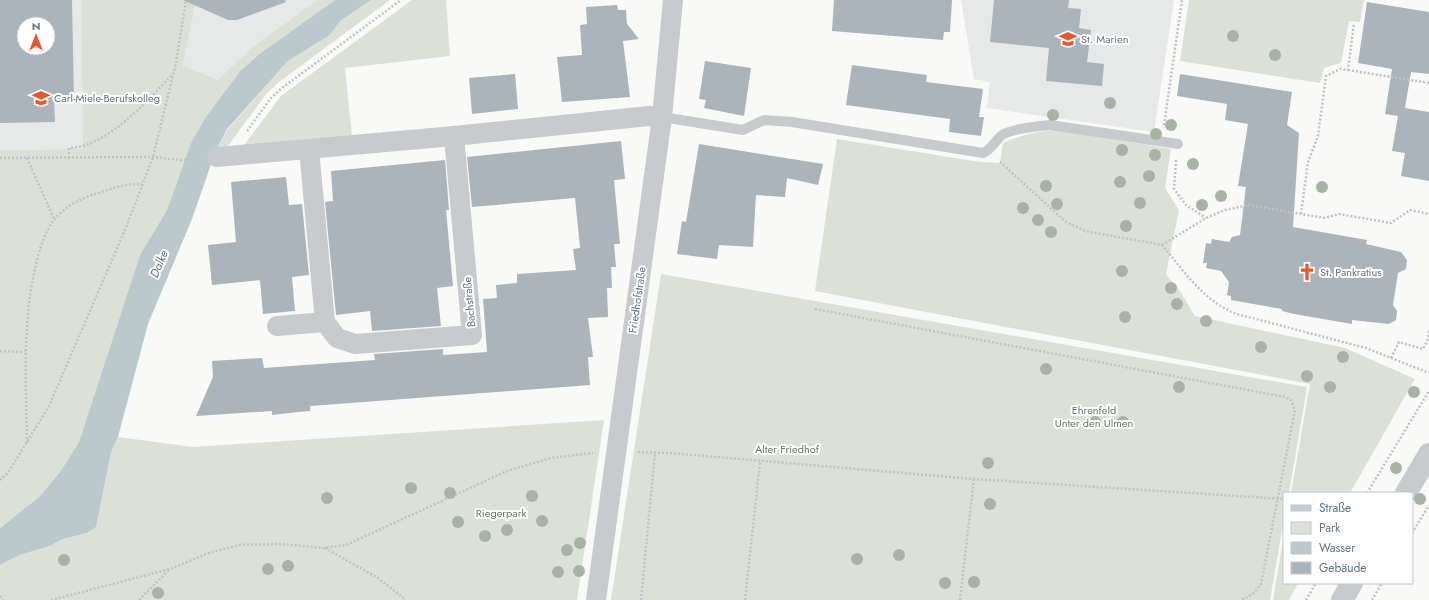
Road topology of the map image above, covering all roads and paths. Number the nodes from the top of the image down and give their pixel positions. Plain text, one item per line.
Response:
1 (186, 0) edge
2 (400, 0) edge
3 (673, 0) edge
4 (1182, 0) edge
5 (1354, 23) dead end
6 (1348, 70) junction
7 (173, 74) junction
8 (1429, 83) edge
9 (662, 117) junction
10 (454, 136) junction
11 (1161, 141) junction
12 (1178, 144) joint
13 (308, 149) junction
14 (988, 151) junction
15 (237, 156) junction
16 (153, 157) junction
17 (217, 157) dead end
18 (0, 158) edge
19 (27, 158) junction
20 (69, 158) junction
21 (180, 160) dead end
22 (142, 184) junction
23 (1301, 214) junction
24 (1429, 214) edge
25 (1206, 218) junction
26 (54, 220) junction
27 (1162, 245) junction
28 (815, 309) dead end
29 (324, 322) junction
30 (276, 326) dead end
31 (1429, 331) edge
32 (0, 351) edge
33 (25, 352) junction
34 (1391, 358) junction
35 (1429, 373) edge
36 (1429, 391) edge
37 (27, 444) junction
38 (617, 451) junction
39 (655, 453) junction
40 (1429, 454) edge
41 (760, 462) junction
42 (974, 479) junction
43 (0, 480) edge
44 (1369, 492) edge
45 (1407, 492) edge
46 (1278, 499) junction
47 (1283, 500) edge
48 (1429, 505) edge
49 (1413, 531) edge
50 (324, 548) junction
51 (170, 568) junction
52 (1315, 584) edge
53 (1351, 584) edge
54 (1381, 584) edge
55 (0, 596) edge
56 (3, 600) edge
57 (51, 600) edge
58 (139, 600) edge
59 (406, 600) edge
60 (596, 600) edge
61 (641, 600) edge
62 (745, 600) edge
63 (960, 600) edge
64 (1240, 600) edge
65 (1306, 600) edge
66 (1342, 600) edge
67 (1372, 600) edge

1 - 7 path
2 - 15 path
3 - 9 street, Friedhofstraße
4 - 11 path
5 - 6 path
6 - 8 path
6 - 23 path
7 - 16 path
7 - 20 path
9 - 10 street
9 - 14 lane
9 - 38 street, Friedhofstraße
10 - 13 street
10 - 29 street, Bachstraße
11 - 12 lane
11 - 14 lane
12 - 25 path
13 - 15 street
13 - 29 street
14 - 27 path
15 - 17 street
16 - 20 path
16 - 21 path
16 - 22 path
18 - 19 path
19 - 20 path
19 - 26 path
22 - 26 path
22 - 37 path
23 - 24 path
23 - 25 path
25 - 27 path
26 - 33 path
27 - 34 path
28 - 46 path
29 - 30 street
31 - 34 path
32 - 33 path
33 - 37 path
34 - 35 path
36 - 44 path
37 - 43 path
38 - 39 path
38 - 50 path
38 - 60 street, Friedhofstraße
39 - 41 path
39 - 61 path
40 - 45 street
41 - 42 path
41 - 62 path
42 - 46 path
42 - 63 path
46 - 47 path
46 - 64 path
48 - 49 path
50 - 51 path
50 - 59 path
51 - 57 path
51 - 58 path
52 - 65 path
53 - 66 street
54 - 67 path
55 - 56 path

